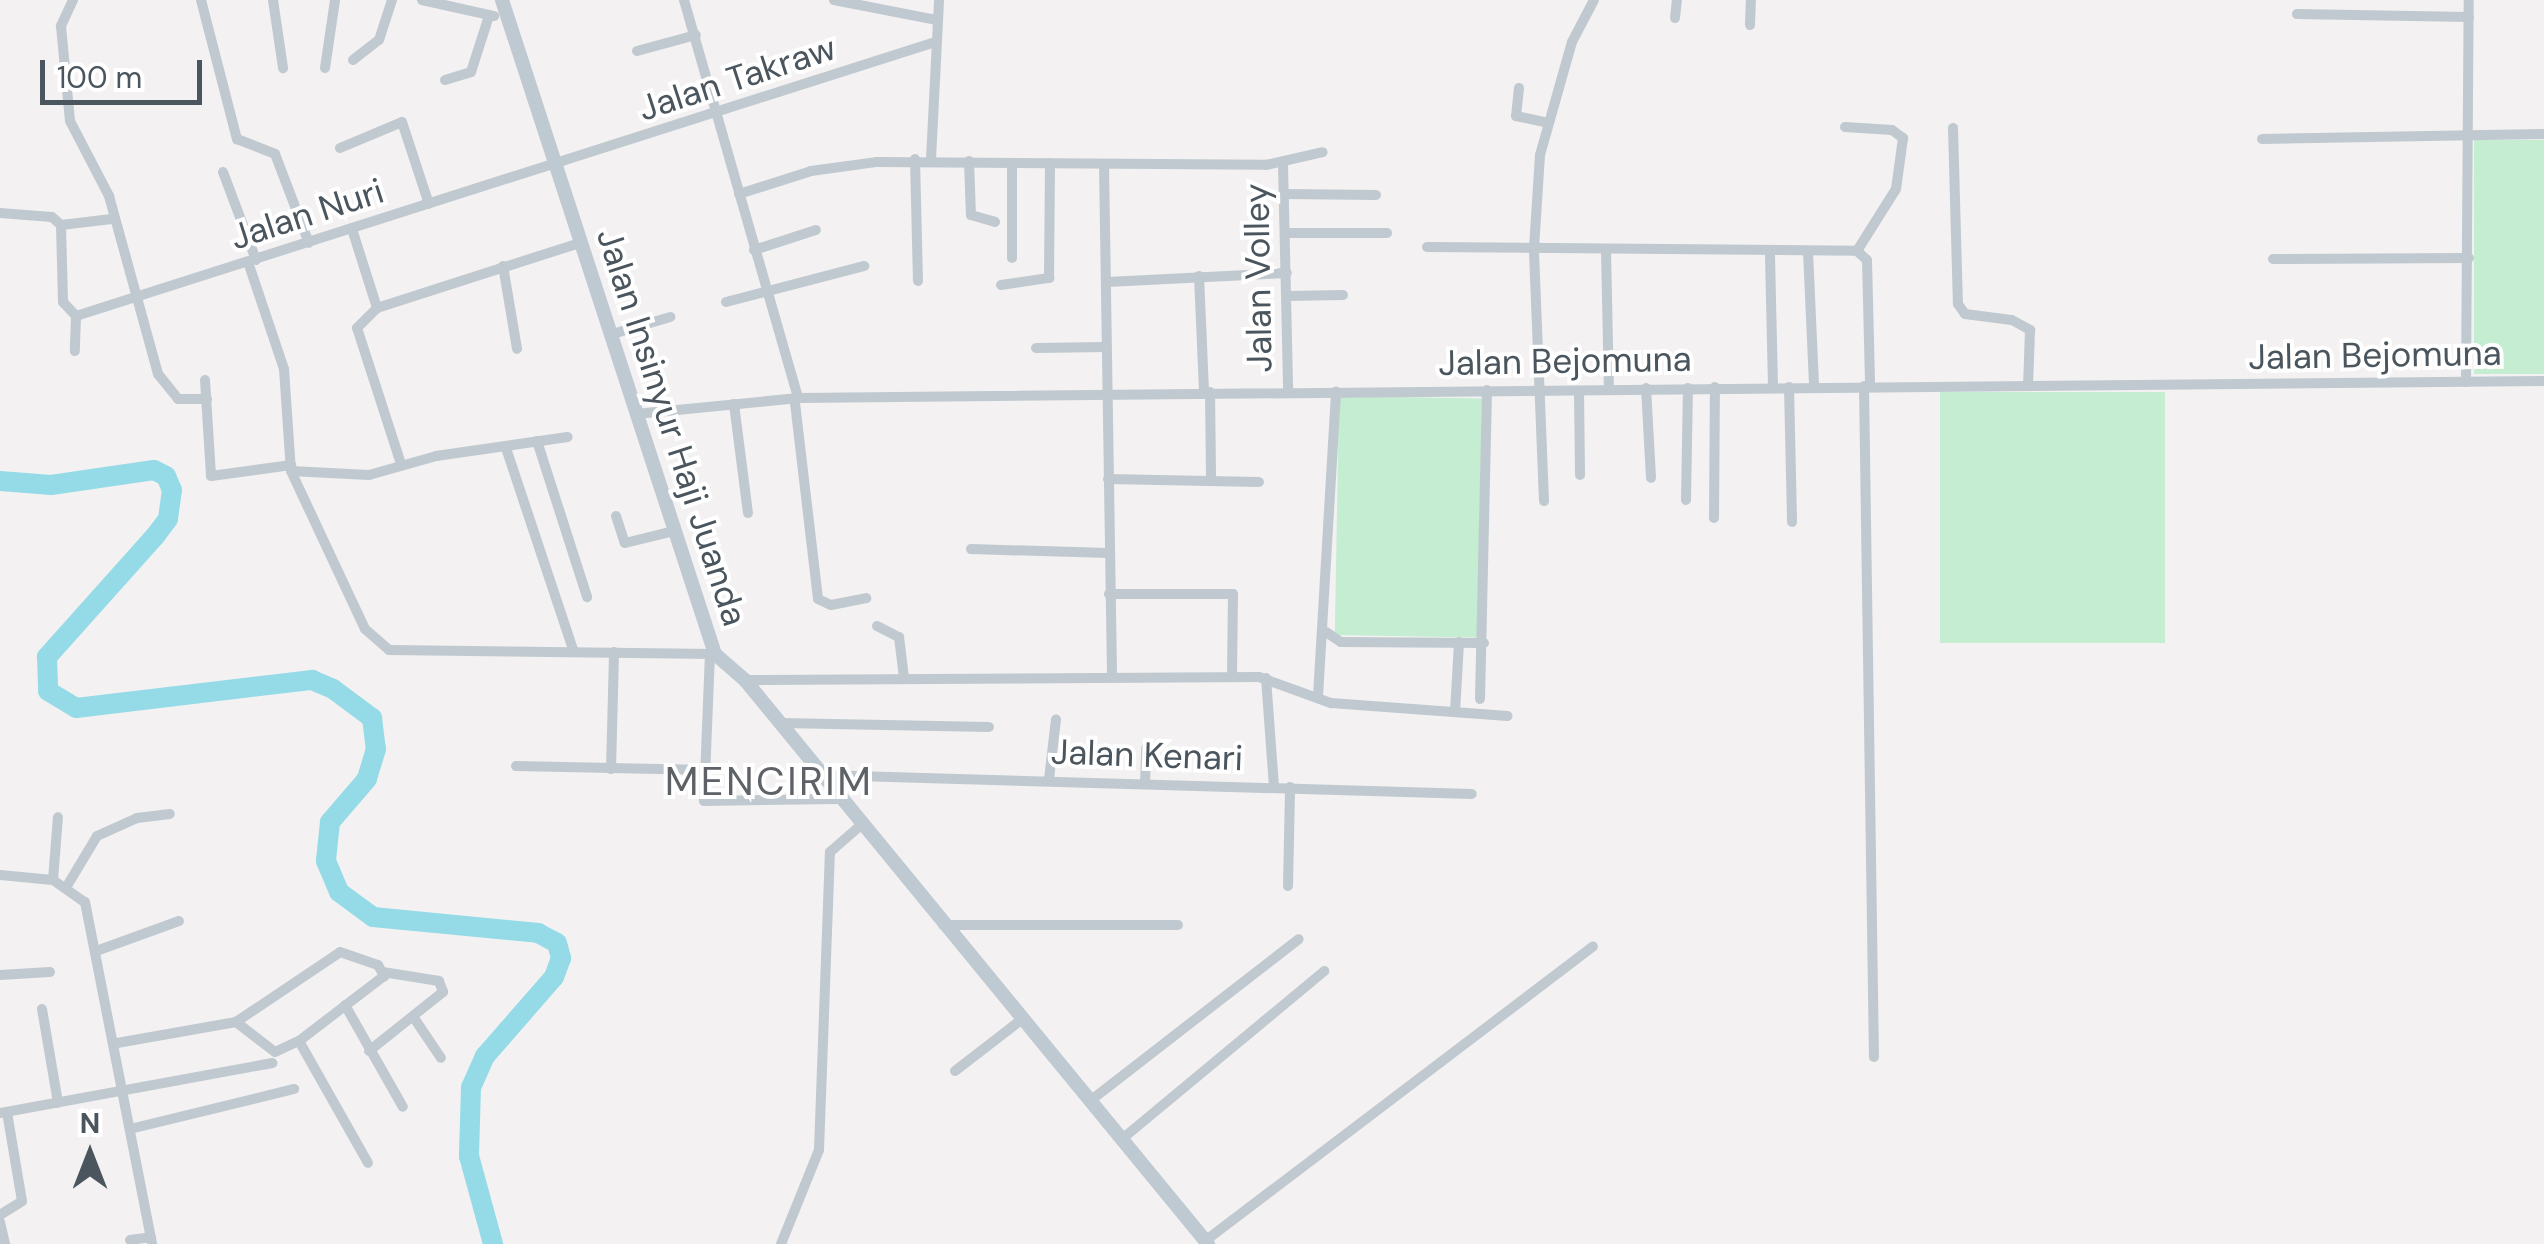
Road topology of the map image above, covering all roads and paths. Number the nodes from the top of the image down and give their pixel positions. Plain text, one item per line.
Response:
1 (73, 0) edge
2 (201, 0) edge
3 (273, 0) edge
4 (335, 0) edge
5 (392, 0) edge
6 (422, 0) edge
7 (684, 0) edge
8 (834, 0) edge
9 (939, 0) edge
10 (1594, 0) edge
11 (1676, 0) edge
12 (1751, 0) edge
13 (2469, 0) edge
14 (504, 7) edge
15 (2296, 14) dead end
16 (489, 16) junction
17 (2469, 17) junction
18 (1675, 18) dead end
19 (937, 20) junction
20 (1750, 25) dead end
21 (696, 34) junction
22 (935, 42) junction
23 (637, 51) dead end
24 (353, 60) dead end
25 (282, 68) dead end
26 (325, 68) dead end
27 (444, 80) dead end
28 (1519, 88) dead end
29 (714, 114) junction
30 (1548, 123) junction
31 (1845, 127) dead end
32 (1954, 128) dead end
33 (2544, 134) edge
34 (2471, 136) junction
35 (2262, 139) dead end
36 (340, 148) dead end
37 (1323, 152) dead end
38 (916, 160) junction
39 (930, 160) junction
40 (969, 161) junction
41 (1012, 163) junction
42 (1050, 163) junction
43 (1104, 164) junction
44 (1282, 164) junction
45 (555, 165) junction
46 (223, 172) dead end
47 (738, 194) junction
48 (1284, 194) junction
49 (1376, 194) dead end
50 (429, 204) junction
51 (0, 213) edge
52 (112, 219) junction
53 (995, 222) dead end
54 (61, 226) junction
55 (352, 230) junction
56 (816, 230) dead end
57 (1287, 233) junction
58 (1386, 233) dead end
59 (309, 243) junction
60 (580, 243) junction
61 (1426, 247) dead end
62 (1534, 248) junction
63 (754, 250) junction
64 (1606, 250) junction
65 (1857, 251) junction
66 (1808, 252) junction
67 (1770, 254) junction
68 (1012, 258) dead end
69 (2469, 258) junction
70 (2273, 260) dead end
71 (252, 261) junction
72 (503, 266) junction
73 (864, 266) dead end
74 (1288, 273) junction
75 (1199, 276) junction
76 (918, 281) dead end
77 (1107, 282) junction
78 (1001, 285) dead end
79 (768, 295) junction
80 (1343, 295) dead end
81 (1288, 296) junction
82 (135, 298) junction
83 (726, 302) dead end
84 (377, 308) junction
85 (76, 316) junction
86 (670, 317) dead end
87 (609, 335) junction
88 (1106, 347) junction
89 (1036, 348) dead end
90 (517, 350) dead end
91 (74, 352) dead end
92 (205, 380) dead end
93 (2544, 381) edge
94 (2466, 382) junction
95 (1814, 386) junction
96 (1867, 386) junction
97 (2028, 386) junction
98 (1716, 387) junction
99 (1773, 387) junction
100 (1790, 387) junction
101 (1646, 388) junction
102 (1688, 388) junction
103 (1542, 389) junction
104 (1610, 389) junction
105 (1487, 390) junction
106 (1580, 391) junction
107 (1207, 392) junction
108 (1288, 392) junction
109 (1336, 392) junction
110 (1106, 394) junction
111 (207, 399) junction
112 (797, 401) junction
113 (734, 404) junction
114 (636, 414) junction
115 (568, 436) dead end
116 (537, 440) junction
117 (506, 448) junction
118 (402, 464) junction
119 (291, 468) junction
120 (1580, 475) dead end
121 (1651, 478) dead end
122 (1108, 479) junction
123 (1211, 480) junction
124 (1259, 482) dead end
125 (1686, 500) dead end
126 (1544, 501) dead end
127 (748, 514) dead end
128 (616, 516) dead end
129 (1714, 518) dead end
130 (1792, 522) dead end
131 (674, 531) junction
132 (971, 549) dead end
133 (1109, 553) junction
134 (1109, 594) junction
135 (587, 596) dead end
136 (866, 598) dead end
137 (877, 626) dead end
138 (1326, 632) junction
139 (1459, 642) junction
140 (1484, 643) junction
141 (574, 652) junction
142 (614, 652) junction
143 (713, 654) junction
144 (1112, 676) junction
145 (1232, 677) junction
146 (904, 678) junction
147 (1266, 678) junction
148 (745, 680) junction
149 (1318, 696) junction
150 (1480, 700) dead end
151 (1455, 712) junction
152 (1508, 716) dead end
153 (1056, 718) dead end
154 (781, 724) junction
155 (989, 727) dead end
156 (1146, 748) dead end
157 (516, 766) dead end
158 (611, 769) junction
159 (706, 770) junction
160 (820, 775) junction
161 (1049, 780) junction
162 (1146, 784) junction
163 (1274, 786) junction
164 (1290, 787) junction
165 (1472, 794) dead end
166 (838, 799) junction
167 (170, 814) dead end
168 (58, 817) dead end
169 (860, 826) junction
170 (0, 875) edge
171 (54, 880) junction
172 (67, 886) junction
173 (1288, 886) dead end
174 (179, 921) dead end
175 (942, 925) junction
176 (1178, 925) dead end
177 (1299, 940) dead end
178 (1594, 947) dead end
179 (98, 950) junction
180 (1324, 971) dead end
181 (50, 972) dead end
182 (383, 972) junction
183 (0, 976) edge
184 (345, 1005) junction
185 (42, 1010) dead end
186 (414, 1018) junction
187 (1021, 1020) junction
188 (236, 1022) junction
189 (299, 1041) junction
190 (117, 1043) junction
191 (369, 1050) junction
192 (1874, 1057) dead end
193 (441, 1058) dead end
194 (272, 1063) dead end
195 (955, 1071) dead end
196 (124, 1090) junction
197 (294, 1090) dead end
198 (1090, 1101) junction
199 (58, 1103) junction
200 (404, 1108) dead end
201 (4, 1112) edge
202 (130, 1129) junction
203 (1122, 1139) junction
204 (368, 1162) dead end
205 (0, 1218) edge
206 (130, 1240) dead end
207 (151, 1240) edge
208 (1207, 1242) edge
209 (4, 1244) edge
210 (782, 1244) edge

1 - 52 street
2 - 59 street
3 - 25 street
4 - 26 street
5 - 24 street
6 - 16 street
7 - 21 street
8 - 19 street
9 - 19 street
10 - 30 street
11 - 18 street
12 - 20 street
13 - 17 street
14 - 16 street
14 - 45 street, Jalan Insinyur Haji Juanda
15 - 17 street
16 - 27 street
17 - 34 street
19 - 22 street
21 - 23 street
21 - 29 street
22 - 29 street, Jalan Takraw
22 - 39 street
28 - 30 street
29 - 45 street, Jalan Takraw
29 - 47 street
30 - 62 street
31 - 65 street
32 - 97 street
33 - 34 street
34 - 35 street
34 - 69 street
36 - 50 street
37 - 44 street
38 - 39 street
38 - 47 street
38 - 76 street
39 - 40 street
40 - 41 street
40 - 53 street
41 - 42 street
41 - 68 street
42 - 43 street
42 - 78 street
43 - 44 street
43 - 77 street
44 - 48 street, Jalan Volley
45 - 50 street, Jalan Nuri
45 - 60 street, Jalan Insinyur Haji Juanda
46 - 71 street
47 - 63 street
48 - 49 street
48 - 57 street, Jalan Volley
50 - 55 street, Jalan Nuri
51 - 54 street
52 - 54 street
52 - 82 street
54 - 85 street
55 - 59 street, Jalan Nuri
55 - 84 street
56 - 63 street
57 - 58 street
57 - 74 street, Jalan Volley
59 - 71 street, Jalan Nuri
60 - 72 street
60 - 87 street, Jalan Insinyur Haji Juanda
61 - 62 street
62 - 64 street
62 - 103 street
63 - 79 street
64 - 67 street
64 - 104 street
65 - 66 street
65 - 96 street
66 - 67 street
66 - 95 street
67 - 99 street
69 - 70 street
69 - 94 street
71 - 82 street, Jalan Nuri
71 - 119 street
72 - 84 street
72 - 90 street
73 - 79 street
74 - 75 street
74 - 81 street, Jalan Volley
75 - 77 street
75 - 107 street
77 - 88 street
79 - 83 street
79 - 112 street
80 - 81 street
81 - 108 street, Jalan Volley
82 - 85 street, Jalan Nuri
82 - 111 street
84 - 118 street
85 - 91 street
86 - 87 street
87 - 114 street, Jalan Insinyur Haji Juanda
88 - 89 street
88 - 110 street
92 - 111 street
93 - 94 street, Jalan Bejomuna
94 - 97 street, Jalan Bejomuna
95 - 96 street, Jalan Bejomuna
95 - 100 street, Jalan Bejomuna
96 - 97 street, Jalan Bejomuna
96 - 192 street
98 - 99 street, Jalan Bejomuna
98 - 102 street, Jalan Bejomuna
98 - 129 street
99 - 100 street, Jalan Bejomuna
100 - 130 street
101 - 102 street, Jalan Bejomuna
101 - 104 street, Jalan Bejomuna
101 - 121 street
102 - 125 street
103 - 105 street, Jalan Bejomuna
103 - 106 street, Jalan Bejomuna
103 - 126 street
104 - 106 street, Jalan Bejomuna
105 - 109 street, Jalan Bejomuna
105 - 140 street
106 - 120 street
107 - 108 street, Jalan Bejomuna
107 - 110 street, Jalan Bejomuna
107 - 123 street
108 - 109 street, Jalan Bejomuna
109 - 138 street
110 - 112 street, Jalan Bejomuna
110 - 122 street
111 - 119 street
112 - 113 street, Jalan Bejomuna
112 - 136 street
113 - 114 street, Jalan Bejomuna
113 - 127 street
114 - 131 street, Jalan Insinyur Haji Juanda
115 - 116 street
116 - 117 street
116 - 135 street
117 - 118 street
117 - 141 street
118 - 119 street
119 - 141 street
122 - 123 street
122 - 133 street
123 - 124 street
128 - 131 street
131 - 143 street, Jalan Insinyur Haji Juanda
132 - 133 street
133 - 134 street
134 - 144 street
134 - 145 street
137 - 146 street
138 - 139 street
138 - 149 street
139 - 140 street
139 - 151 street
140 - 150 street
141 - 142 street
142 - 143 street
142 - 158 street
143 - 148 street, Jalan Insinyur Haji Juanda
143 - 159 street
144 - 145 street
144 - 146 street
145 - 147 street
146 - 148 street
147 - 149 street
147 - 163 street
148 - 154 street, Jalan Insinyur Haji Juanda
149 - 151 street
151 - 152 street
153 - 161 street
154 - 155 street
154 - 160 street, Jalan Insinyur Haji Juanda
156 - 162 street
157 - 158 street
158 - 159 street
159 - 166 street
160 - 161 street, Jalan Kenari
160 - 166 street, Jalan Insinyur Haji Juanda
161 - 162 street, Jalan Kenari
162 - 163 street, Jalan Kenari
163 - 164 street, Jalan Kenari
164 - 165 street, Jalan Kenari
164 - 173 street
166 - 169 street, Jalan Insinyur Haji Juanda
167 - 172 street
168 - 171 street
169 - 175 street, Jalan Insinyur Haji Juanda
169 - 210 street
170 - 171 street
171 - 172 street
172 - 179 street
174 - 179 street
175 - 176 street
175 - 187 street, Jalan Insinyur Haji Juanda
177 - 198 street
178 - 208 street
179 - 190 street
180 - 203 street
181 - 183 street
182 - 184 street
182 - 186 street
182 - 188 street
184 - 189 street
184 - 191 street
185 - 199 street
186 - 191 street
186 - 193 street
187 - 195 street
187 - 198 street, Jalan Insinyur Haji Juanda
188 - 189 street
188 - 190 street
189 - 204 street
190 - 196 street
191 - 200 street
194 - 196 street
196 - 199 street
196 - 202 street
197 - 202 street
198 - 203 street, Jalan Insinyur Haji Juanda
199 - 201 street
201 - 205 street
202 - 207 street
203 - 208 street, Jalan Insinyur Haji Juanda
205 - 209 street
206 - 207 street

